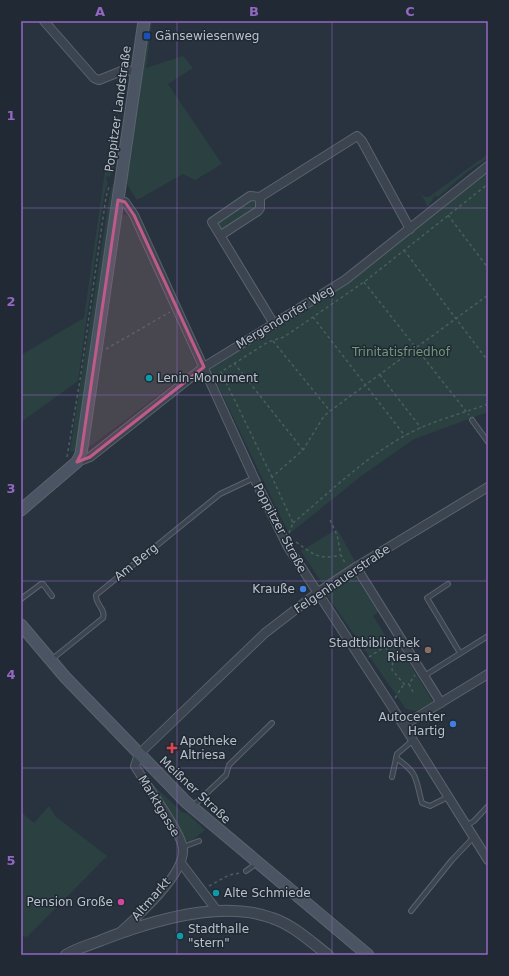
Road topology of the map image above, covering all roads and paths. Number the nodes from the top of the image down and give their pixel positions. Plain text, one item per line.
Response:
1 (44, 21) edge
2 (144, 21) edge
3 (137, 72) junction
4 (488, 166) edge
5 (112, 183) dead end
6 (488, 184) edge
7 (260, 197) junction
8 (118, 200) junction
9 (448, 215) junction
10 (410, 229) junction
11 (221, 235) junction
12 (404, 250) junction
13 (488, 268) edge
14 (364, 282) junction
15 (488, 295) edge
16 (177, 308) junction
17 (313, 317) junction
18 (456, 319) junction
19 (274, 324) junction
20 (272, 341) junction
21 (416, 349) junction
22 (96, 355) junction
23 (488, 361) edge
24 (234, 363) junction
25 (204, 367) junction
26 (380, 375) junction
27 (366, 385) junction
28 (488, 404) edge
29 (330, 411) junction
30 (466, 412) junction
31 (472, 420) joint
32 (421, 428) junction
33 (405, 436) junction
34 (488, 442) edge
35 (303, 450) junction
36 (69, 451) dead end
37 (78, 462) junction
38 (272, 477) junction
39 (254, 478) junction
40 (488, 487) edge
41 (21, 510) edge
42 (330, 520) dead end
43 (293, 523) junction
44 (296, 542) dead end
45 (288, 547) junction
46 (341, 555) junction
47 (353, 569) junction
48 (448, 584) dead end
49 (317, 593) junction
50 (52, 596) dead end
51 (21, 599) edge
52 (21, 625) edge
53 (400, 636) junction
54 (488, 636) edge
55 (385, 647) junction
56 (408, 649) junction
57 (460, 653) junction
58 (392, 659) junction
59 (50, 661) junction
60 (362, 662) junction
61 (423, 673) junction
62 (488, 674) edge
63 (404, 684) junction
64 (409, 684) junction
65 (413, 692) dead end
66 (389, 702) junction
67 (441, 703) junction
68 (272, 723) dead end
69 (404, 725) junction
70 (412, 741) junction
71 (139, 754) junction
72 (396, 758) junction
73 (392, 777) dead end
74 (448, 797) junction
75 (488, 806) edge
76 (192, 807) junction
77 (467, 825) junction
78 (474, 837) junction
79 (199, 842) dead end
80 (183, 848) junction
81 (488, 860) edge
82 (181, 861) junction
83 (257, 863) junction
84 (246, 871) joint
85 (203, 890) junction
86 (411, 911) dead end
87 (218, 912) junction
88 (119, 933) junction
89 (66, 955) edge
90 (328, 955) edge
91 (368, 955) edge

1 - 3 street
2 - 3 main road, Poppitzer Landstraße
3 - 8 main road, Poppitzer Landstraße
4 - 10 street, Mergendorfer Weg
5 - 36 path
6 - 9 path
7 - 10 street
7 - 11 street
7 - 11 street
8 - 16 street, Poppitzer Straße
8 - 22 main road, Poppitzer Landstraße
9 - 12 path
9 - 13 path
10 - 19 street, Mergendorfer Weg
11 - 19 street
12 - 14 path
12 - 18 path
14 - 17 path
14 - 21 path
15 - 18 path
16 - 22 path
16 - 25 street, Poppitzer Straße
17 - 20 path
17 - 27 path
18 - 21 path
18 - 23 path
19 - 25 street, Mergendorfer Weg
20 - 24 path
20 - 29 path
21 - 26 path
21 - 30 path
22 - 37 main road, Poppitzer Landstraße
24 - 35 path
24 - 38 path
25 - 37 street, Mergendorfer Weg
25 - 39 street, Poppitzer Straße
26 - 27 path
26 - 32 path
27 - 29 path
27 - 33 path
28 - 30 path
29 - 35 path
30 - 31 path
30 - 32 path
31 - 34 lane
32 - 33 path
33 - 43 path
35 - 38 path
37 - 41 main road
38 - 43 path
39 - 45 street, Poppitzer Straße
39 - 59 lane, Am Berg
40 - 47 street, Felgenhauerstraße
42 - 46 path
43 - 45 path
44 - 46 path
45 - 49 street, Poppitzer Straße
46 - 47 path
47 - 49 street, Felgenhauerstraße
47 - 53 street
48 - 57 lane
49 - 60 street, Poppitzer Straße
49 - 71 street, Felgenhauerstraße
50 - 51 lane
52 - 59 main road, Meißner Straße
53 - 55 path
53 - 56 street
54 - 57 lane
55 - 58 path
55 - 60 path
56 - 58 path
56 - 61 street
57 - 61 lane
58 - 63 path
59 - 71 main road, Meißner Straße
60 - 66 street, Poppitzer Straße
61 - 64 path
61 - 67 street
62 - 67 street
63 - 64 path
63 - 66 path
64 - 65 path
66 - 69 street, Poppitzer Straße
67 - 69 street
68 - 76 lane
69 - 70 street, Poppitzer Straße
70 - 72 lane
70 - 74 street, Poppitzer Straße
71 - 76 main road, Meißner Straße
71 - 80 street, Marktgasse
72 - 73 lane
72 - 74 lane
74 - 77 street, Poppitzer Straße
75 - 77 lane
76 - 83 main road, Meißner Straße
77 - 78 street, Poppitzer Straße
78 - 81 street, Poppitzer Straße
78 - 86 lane
79 - 80 lane
80 - 82 street, Marktgasse
82 - 85 street
82 - 88 street, Altmarkt
83 - 84 lane
83 - 91 main road, Meißner Straße
84 - 85 path
85 - 87 street
87 - 88 street
87 - 90 street
88 - 89 street

